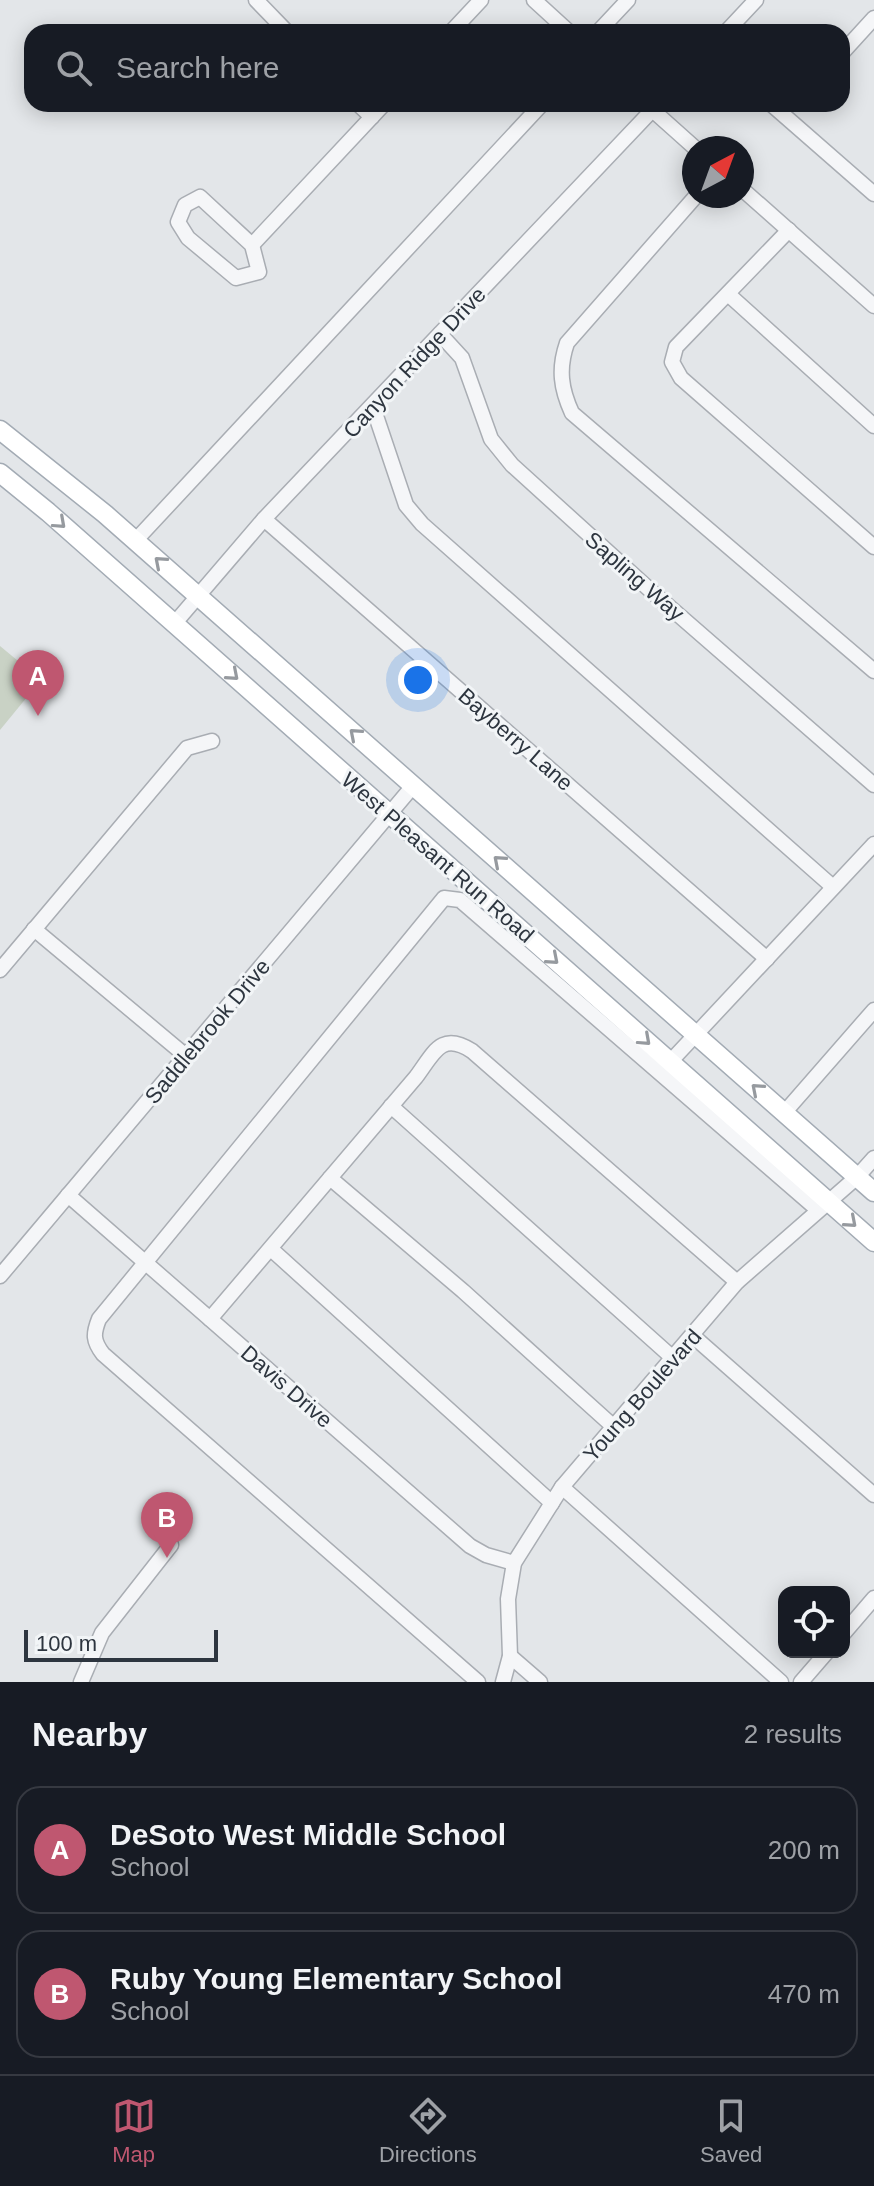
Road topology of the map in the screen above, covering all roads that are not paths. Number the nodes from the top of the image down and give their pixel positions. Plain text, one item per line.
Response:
1 (256, 0) edge
2 (481, 0) edge
3 (534, 0) edge
4 (628, 0) edge
5 (756, 0) edge
6 (874, 18) edge
7 (279, 24) edge
8 (458, 24) edge
9 (560, 24) edge
10 (606, 24) edge
11 (734, 24) edge
12 (850, 44) edge
13 (367, 112) edge
14 (377, 112) edge
15 (534, 112) edge
16 (646, 112) edge
17 (658, 112) edge
18 (793, 112) edge
19 (372, 117) junction
20 (683, 136) edge
21 (874, 194) edge
22 (754, 199) edge
23 (685, 208) edge
24 (789, 230) junction
25 (252, 245) junction
26 (728, 294) junction
27 (874, 306) edge
28 (440, 334) junction
29 (373, 407) junction
30 (874, 426) edge
31 (0, 430) edge
32 (0, 473) edge
33 (264, 519) junction
34 (135, 541) junction
35 (874, 547) edge
36 (198, 596) junction
37 (174, 624) junction
38 (874, 671) edge
39 (212, 741) dead end
40 (874, 785) edge
41 (413, 786) junction
42 (388, 813) junction
43 (874, 844) edge
44 (833, 887) junction
45 (34, 929) junction
46 (767, 959) junction
47 (0, 970) edge
48 (874, 1010) edge
49 (696, 1035) junction
50 (186, 1056) junction
51 (670, 1062) junction
52 (391, 1106) junction
53 (784, 1113) junction
54 (874, 1158) edge
55 (857, 1177) junction
56 (330, 1178) junction
57 (874, 1192) edge
58 (68, 1195) junction
59 (823, 1206) junction
60 (874, 1242) edge
61 (271, 1249) junction
62 (144, 1261) junction
63 (0, 1276) edge
64 (737, 1282) junction
65 (210, 1319) junction
66 (693, 1336) junction
67 (674, 1359) junction
68 (615, 1428) junction
69 (562, 1487) junction
70 (874, 1495) edge
71 (552, 1503) junction
72 (171, 1545) dead end
73 (514, 1563) junction
74 (874, 1598) edge
75 (850, 1626) edge
76 (510, 1656) junction
77 (822, 1658) edge
78 (81, 1682) edge
79 (478, 1682) edge
80 (503, 1682) edge
81 (540, 1682) edge
82 (781, 1682) edge
83 (801, 1682) edge

1 - 7 street
2 - 8 street
3 - 9 street
4 - 10 street
5 - 11 street
6 - 12 street
13 - 19 street
14 - 19 street
15 - 34 street
16 - 28 street, Canyon Ridge Drive
17 - 20 street
18 - 21 street
19 - 25 street
22 - 24 street
23 - 38 street
24 - 26 street
24 - 27 street
25 - 25 street
26 - 30 street
26 - 35 street
28 - 29 street, Canyon Ridge Drive
28 - 40 street, Sapling Way
29 - 33 street, Canyon Ridge Drive
29 - 44 street
31 - 34 main road, West Pleasant Run Road
32 -> 37 main road, West Pleasant Run Road
33 - 36 street, Canyon Ridge Drive
33 - 46 street, Bayberry Lane
36 -> 34 main road, West Pleasant Run Road
36 - 37 street, Canyon Ridge Drive
41 -> 36 main road, West Pleasant Run Road
37 -> 42 main road, West Pleasant Run Road
39 - 45 street
41 - 42 street, Saddlebrook Drive
49 -> 41 main road, West Pleasant Run Road
42 - 50 street, Saddlebrook Drive
42 -> 51 main road, West Pleasant Run Road
43 - 44 street
44 - 46 street
45 - 47 street
45 - 50 street
46 - 49 street
48 - 53 street
49 - 51 street
53 -> 49 main road, West Pleasant Run Road
50 - 58 street, Saddlebrook Drive
51 - 59 main road, West Pleasant Run Road
52 - 56 street
52 - 64 street
52 - 67 street
53 - 55 main road, West Pleasant Run Road
54 - 55 street, Young Boulevard
55 - 57 main road, West Pleasant Run Road
55 - 59 street, Young Boulevard
56 - 61 street
56 - 68 street
58 - 62 street, Davis Drive
58 - 63 street, Saddlebrook Drive
59 -> 60 main road, West Pleasant Run Road
59 - 62 street
59 - 64 street, Young Boulevard
61 - 65 street
61 - 71 street
62 - 65 street, Davis Drive
62 - 79 street
64 - 66 street, Young Boulevard
65 - 73 street, Davis Drive
66 - 67 street, Young Boulevard
66 - 70 street
67 - 68 street, Young Boulevard
68 - 69 street, Young Boulevard
69 - 71 street, Young Boulevard
69 - 82 street
71 - 73 street, Young Boulevard
72 - 78 street
73 - 76 street, Young Boulevard
74 - 75 street
76 - 80 street, Young Boulevard
76 - 81 street
77 - 83 street

